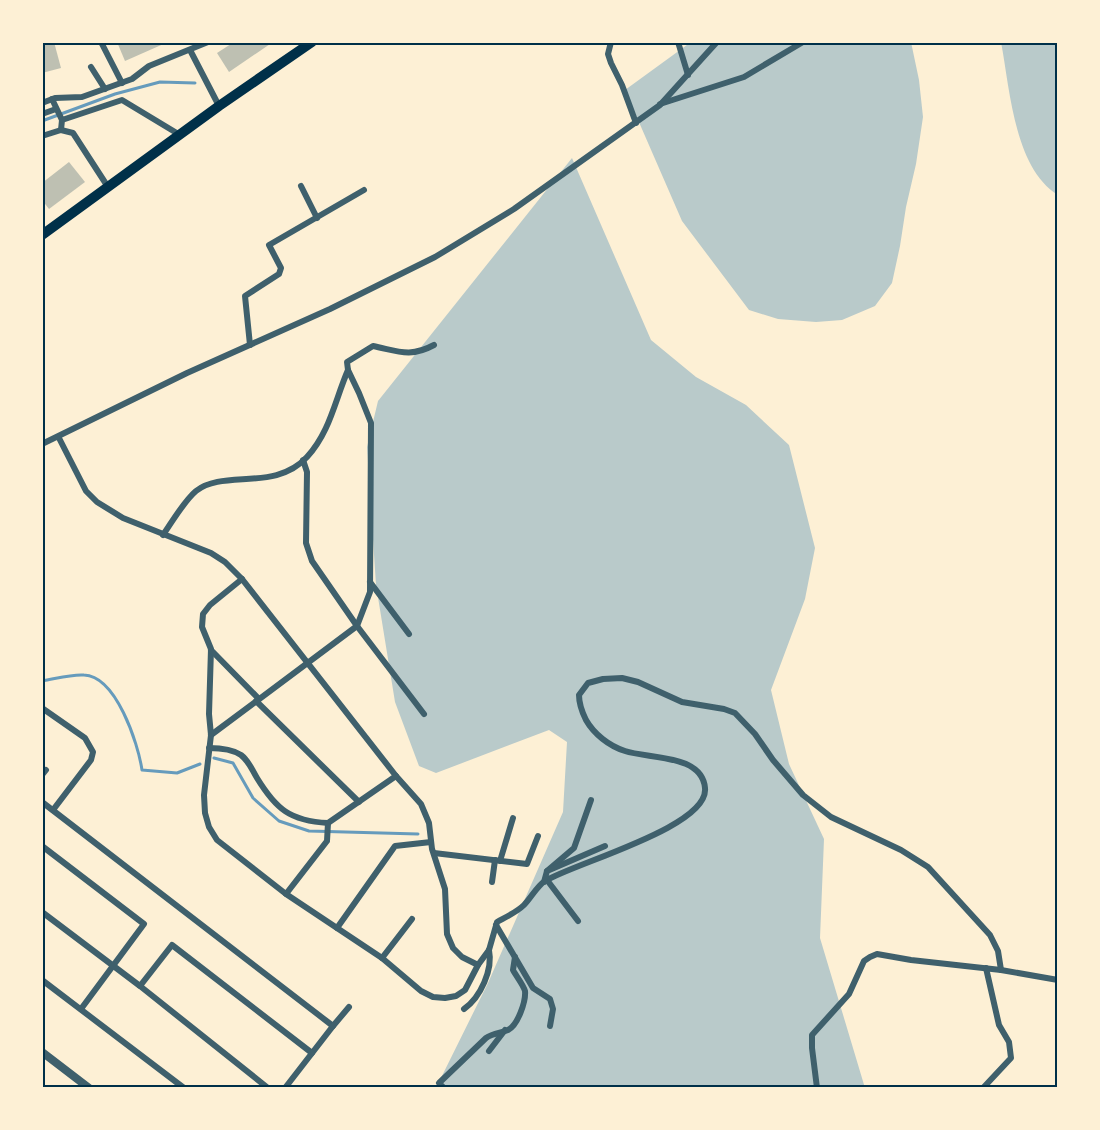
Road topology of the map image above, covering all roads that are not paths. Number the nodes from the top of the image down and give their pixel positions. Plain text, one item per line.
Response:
1 (100, 42) edge
2 (208, 42) edge
3 (312, 42) edge
4 (611, 42) edge
5 (678, 42) edge
6 (717, 42) edge
7 (803, 42) edge
8 (190, 50) junction
9 (91, 67) dead end
10 (688, 75) junction
11 (122, 83) junction
12 (105, 89) junction
13 (52, 99) junction
14 (42, 103) edge
15 (660, 105) junction
16 (219, 106) junction
17 (56, 109) junction
18 (42, 114) edge
19 (62, 120) junction
20 (636, 123) junction
21 (61, 130) junction
22 (180, 135) junction
23 (42, 136) edge
24 (301, 186) dead end
25 (108, 187) junction
26 (364, 190) dead end
27 (317, 218) junction
28 (42, 235) edge
29 (250, 345) junction
30 (434, 345) dead end
31 (348, 370) junction
32 (59, 438) junction
33 (42, 444) edge
34 (303, 460) junction
35 (163, 535) junction
36 (242, 579) junction
37 (369, 581) junction
38 (357, 626) junction
39 (409, 634) dead end
40 (211, 649) junction
41 (308, 663) junction
42 (257, 700) junction
43 (42, 708) edge
44 (424, 714) dead end
45 (211, 735) junction
46 (209, 748) junction
47 (396, 776) junction
48 (591, 800) dead end
49 (42, 802) edge
50 (359, 802) junction
51 (53, 810) junction
52 (513, 818) dead end
53 (328, 824) junction
54 (538, 836) dead end
55 (431, 842) junction
56 (42, 846) edge
57 (605, 846) dead end
58 (434, 854) junction
59 (498, 861) junction
60 (547, 871) junction
61 (545, 881) junction
62 (492, 882) dead end
63 (286, 894) junction
64 (42, 912) edge
65 (412, 919) dead end
66 (578, 921) dead end
67 (496, 925) junction
68 (338, 928) junction
69 (489, 950) junction
70 (515, 957) junction
71 (382, 958) junction
72 (478, 965) junction
73 (113, 966) junction
74 (986, 968) junction
75 (1001, 970) junction
76 (42, 980) edge
77 (1058, 980) edge
78 (140, 986) junction
79 (349, 1006) dead end
80 (464, 1008) dead end
81 (81, 1009) junction
82 (333, 1026) junction
83 (550, 1026) dead end
84 (505, 1030) junction
85 (489, 1051) dead end
86 (42, 1052) edge
87 (312, 1053) junction
88 (89, 1088) edge
89 (184, 1088) edge
90 (268, 1088) edge
91 (285, 1088) edge
92 (444, 1088) edge
93 (817, 1088) edge
94 (983, 1088) edge

1 - 11 street
2 - 8 street
3 - 16 highway
4 - 20 street
5 - 10 street
6 - 10 street
7 - 15 street
8 - 11 street
8 - 16 street
9 - 12 street
10 - 15 street
11 - 12 street
12 - 13 street
13 - 14 street
13 - 17 street
15 - 20 street
16 - 22 highway
17 - 18 street
17 - 19 street
19 - 21 street
19 - 22 street
20 - 29 street
21 - 23 street
21 - 25 street
22 - 25 highway
24 - 27 street
25 - 28 highway
26 - 27 street
27 - 29 street
29 - 32 street
30 - 31 street
31 - 34 street
31 - 37 street
32 - 33 street
32 - 35 street
34 - 35 street
34 - 38 street
35 - 36 street
36 - 40 street
36 - 41 street
37 - 38 street
37 - 39 street
38 - 41 street
38 - 44 street
40 - 42 street
40 - 45 street
41 - 42 street
41 - 47 street
42 - 45 street
42 - 50 street
43 - 51 street
45 - 46 street
46 - 53 street
46 - 63 street
47 - 50 street
47 - 55 street
48 - 60 street
49 - 51 street
50 - 53 street
51 - 82 street
52 - 59 street
53 - 63 street
54 - 59 street
55 - 58 street
55 - 68 street
56 - 73 street
57 - 60 street
58 - 59 street
58 - 72 street
59 - 62 street
60 - 61 street
61 - 66 street
61 - 67 street
61 - 75 street
63 - 68 street
64 - 73 street
65 - 71 street
67 - 69 street
67 - 70 street
68 - 71 street
69 - 72 street
69 - 80 street
70 - 83 street
70 - 84 street
71 - 72 street
73 - 78 street
73 - 81 street
74 - 75 street
74 - 93 street
74 - 94 street
75 - 77 street
76 - 81 street
78 - 87 street
78 - 90 street
79 - 82 street
81 - 89 street
82 - 87 street
84 - 85 street
84 - 92 street
86 - 88 street
87 - 91 street

